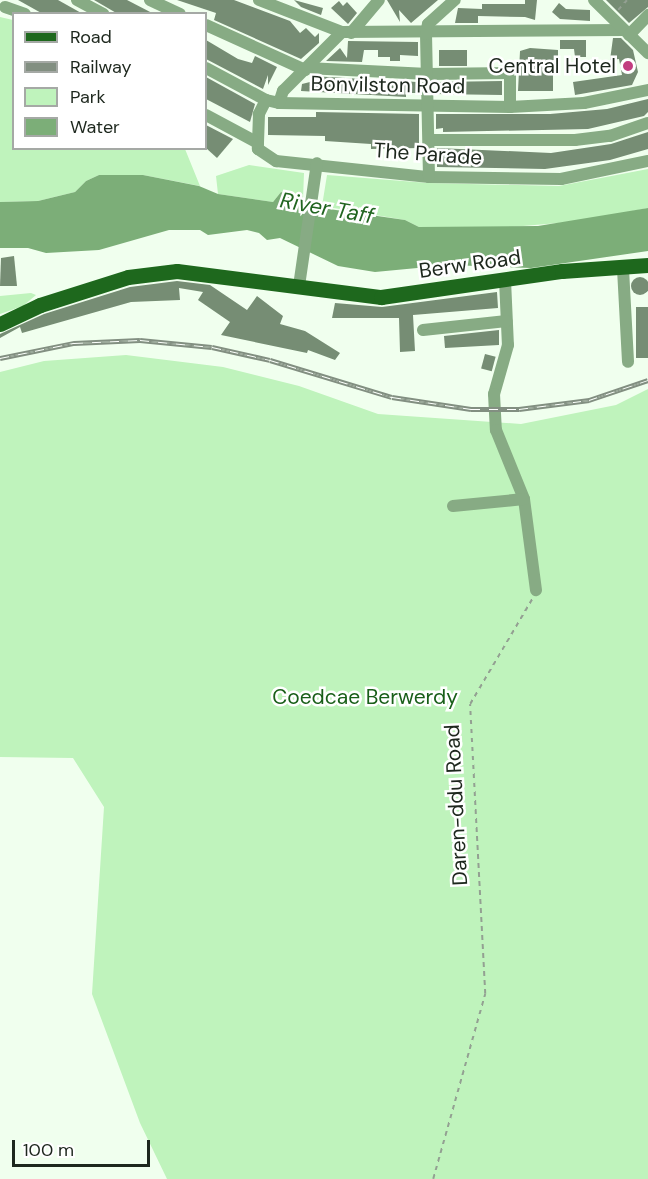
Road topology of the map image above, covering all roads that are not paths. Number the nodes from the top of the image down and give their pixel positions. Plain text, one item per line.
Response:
1 (77, 0) edge
2 (150, 0) edge
3 (258, 0) edge
4 (281, 0) edge
5 (379, 0) edge
6 (454, 0) edge
7 (594, 0) edge
8 (5, 7) dead end
9 (19, 12) edge
10 (99, 12) edge
11 (176, 12) edge
12 (290, 12) junction
13 (648, 15) edge
14 (207, 25) edge
15 (626, 32) junction
16 (346, 33) junction
17 (426, 34) junction
18 (648, 53) edge
19 (207, 69) edge
20 (306, 69) junction
21 (428, 74) junction
22 (648, 90) edge
23 (266, 100) junction
24 (279, 103) junction
25 (428, 106) junction
26 (510, 107) junction
27 (207, 116) edge
28 (648, 123) edge
29 (430, 140) junction
30 (258, 143) junction
31 (648, 161) edge
32 (317, 163) junction
33 (429, 177) junction
34 (648, 265) edge
35 (623, 268) junction
36 (505, 280) junction
37 (299, 282) junction
38 (507, 321) junction
39 (0, 324) edge
40 (423, 330) dead end
41 (628, 362) dead end
42 (524, 499) junction
43 (453, 506) dead end
44 (536, 590) road end

1 - 10 street
2 - 11 street
3 - 12 street
4 - 12 street
5 - 16 street
6 - 17 street
7 - 15 street
8 - 9 street
12 - 16 street
13 - 15 street
14 - 20 street
15 - 17 street
15 - 18 street
16 - 17 street
16 - 20 street
17 - 21 street
19 - 23 street, Bonvilston Road
20 - 21 street
20 - 24 street
21 - 25 street
21 - 26 street
22 - 26 street, Bonvilston Road
23 - 24 street, Bonvilston Road
23 - 30 street
24 - 25 street, Bonvilston Road
25 - 26 street, Bonvilston Road
25 - 29 street
27 - 30 street, The Parade
28 - 29 street
29 - 33 street
30 - 32 street, The Parade
31 - 33 street, The Parade
32 - 33 street, The Parade
32 - 37 street
34 - 35 main road, Berw Road
35 - 36 main road, Berw Road
35 - 41 street
36 - 37 main road, Berw Road
36 - 38 street
37 - 39 main road, Berw Road
38 - 40 street
38 - 42 street
42 - 43 street
42 - 44 street

